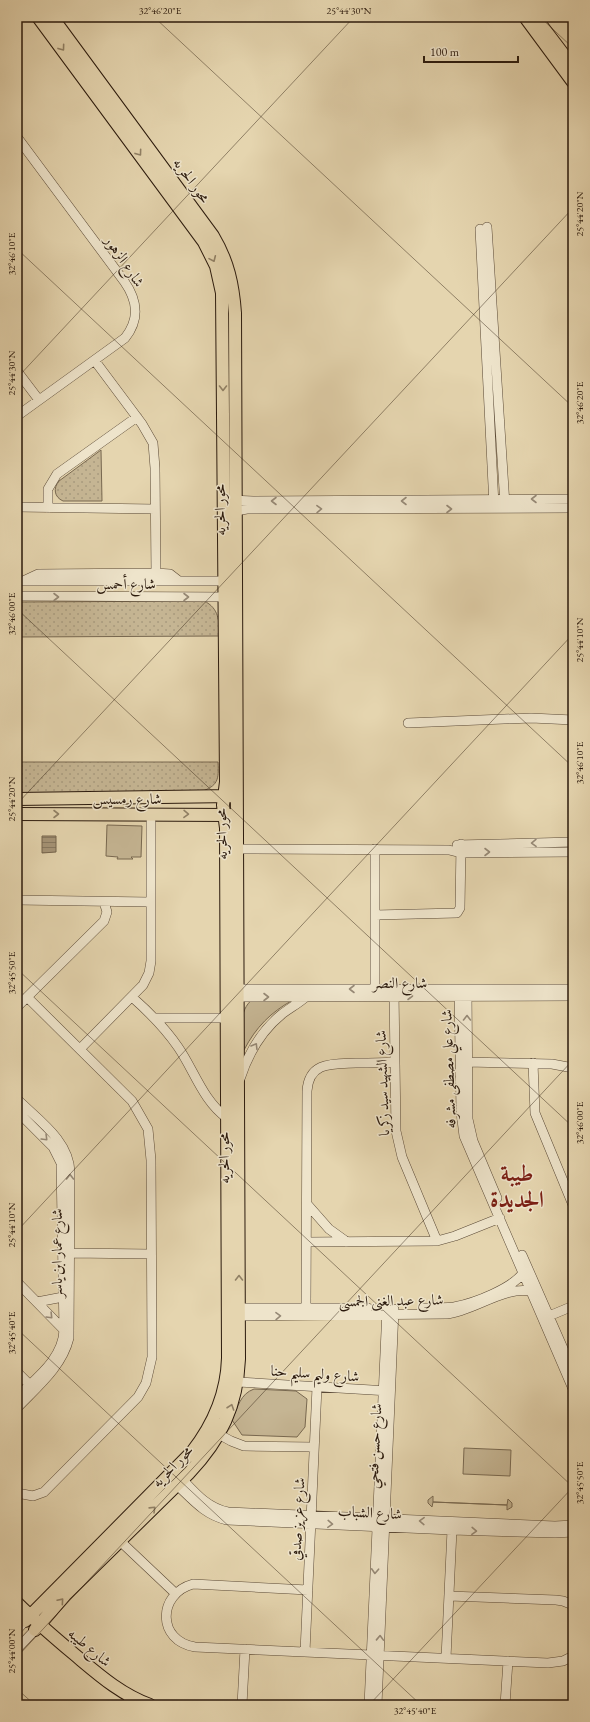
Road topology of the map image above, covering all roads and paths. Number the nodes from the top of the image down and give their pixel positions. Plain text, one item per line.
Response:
1 (38, 17) edge
2 (52, 17) edge
3 (525, 17) edge
4 (535, 17) edge
5 (573, 67) edge
6 (573, 82) edge
7 (17, 137) edge
8 (95, 361) junction
9 (17, 371) edge
10 (39, 400) junction
11 (17, 416) edge
12 (137, 417) junction
13 (573, 499) edge
14 (494, 504) junction
15 (504, 504) junction
16 (230, 506) junction
17 (17, 507) edge
18 (48, 508) junction
19 (573, 508) edge
20 (155, 509) junction
21 (156, 573) junction
22 (20, 581) edge
23 (179, 581) junction
24 (230, 581) junction
25 (17, 596) edge
26 (230, 597) junction
27 (573, 720) edge
28 (408, 723) dead end
29 (224, 796) junction
30 (237, 796) junction
31 (17, 799) edge
32 (17, 814) edge
33 (223, 814) junction
34 (237, 815) junction
35 (151, 822) dead end
36 (573, 842) edge
37 (461, 848) junction
38 (237, 849) junction
39 (375, 849) junction
40 (573, 852) edge
41 (232, 866) junction
42 (17, 900) edge
43 (104, 902) junction
44 (150, 902) junction
45 (375, 915) junction
46 (375, 992) junction
47 (394, 992) junction
48 (233, 993) junction
49 (307, 993) junction
50 (463, 993) junction
51 (572, 994) edge
52 (27, 997) junction
53 (132, 997) junction
54 (17, 1007) edge
55 (154, 1018) junction
56 (227, 1018) junction
57 (80, 1049) junction
58 (394, 1062) junction
59 (467, 1062) junction
60 (533, 1063) junction
61 (573, 1068) edge
62 (239, 1082) junction
63 (17, 1099) edge
64 (17, 1111) edge
65 (227, 1118) junction
66 (307, 1204) junction
67 (573, 1205) edge
68 (500, 1218) junction
69 (437, 1241) junction
70 (307, 1242) junction
71 (347, 1242) junction
72 (70, 1253) junction
73 (151, 1254) junction
74 (525, 1270) junction
75 (17, 1282) edge
76 (534, 1292) junction
77 (63, 1297) junction
78 (37, 1302) junction
79 (573, 1306) edge
80 (306, 1308) junction
81 (390, 1311) junction
82 (239, 1312) junction
83 (549, 1316) junction
84 (64, 1330) junction
85 (573, 1371) edge
86 (17, 1372) edge
87 (238, 1382) junction
88 (317, 1388) junction
89 (573, 1389) edge
90 (25, 1390) edge
91 (387, 1391) junction
92 (17, 1408) edge
93 (214, 1431) junction
94 (314, 1447) junction
95 (180, 1482) junction
96 (17, 1493) edge
97 (311, 1519) junction
98 (381, 1523) junction
99 (573, 1525) edge
100 (452, 1530) junction
101 (573, 1532) edge
102 (120, 1541) junction
103 (308, 1590) junction
104 (175, 1594) junction
105 (449, 1596) junction
106 (17, 1603) edge
107 (573, 1605) edge
108 (22, 1620) edge
109 (38, 1628) junction
110 (17, 1649) edge
111 (245, 1649) junction
112 (305, 1652) junction
113 (375, 1655) junction
114 (573, 1656) edge
115 (446, 1658) junction
116 (508, 1661) junction
117 (128, 1704) edge
118 (150, 1705) edge
119 (242, 1705) edge
120 (369, 1705) edge
121 (377, 1705) edge
122 (505, 1705) edge

1 -> 16 main road, محور الحريه
2 - 16 main road, محور الحريه
3 - 6 main road
4 - 5 main road
7 - 8 street, شارع الزهور
8 - 10 street, شارع الزهور
8 - 12 street
9 - 10 street
10 - 11 street, شارع الزهور
12 - 18 street
12 - 20 street
13 -> 15 street
14 - 15 street
14 - 15 street
14 - 16 street
15 - 19 street
16 - 24 main road, محور الحريه
17 - 18 street
18 - 20 street
20 - 21 street
21 - 22 street
21 - 23 street
22 - 23 street, شارع أحمس
23 - 24 street, شارع أحمس
24 - 26 main road, محور الحريه
25 -> 26 street, شارع أحمس
26 - 29 main road, محور الحريه
26 - 30 main road, محور الحريه
27 - 28 street
29 - 30 main road, شارع رمسيس
29 - 31 main road, شارع رمسيس
29 - 33 main road, محور الحريه
30 - 34 main road, محور الحريه
32 -> 33 main road, شارع رمسيس
33 - 34 main road, شارع رمسيس
33 - 41 main road, محور الحريه
34 - 38 main road, محور الحريه
35 - 44 street
36 -> 37 street
37 - 39 street
37 -> 40 street
37 - 45 street
38 - 39 street
38 - 41 main road, محور الحريه
39 - 45 street
41 - 48 main road, محور الحريه
42 - 43 street
43 - 44 street
43 - 52 street
44 - 53 street
45 - 46 street
46 - 47 street, شارع النصر
46 - 49 street, شارع النصر
47 - 50 street, شارع النصر
47 - 58 street, شارع الشهيد سيد زكريا
48 - 49 street, شارع النصر
48 - 56 main road, محور الحريه
48 - 62 main road, محور الحريه
62 -> 49 street
50 - 51 street, شارع النصر
59 -> 50 street, شارع علي مصطفى مشرفه
50 - 68 street, شارع علي مصطفى مشرفه
52 - 54 street
52 - 57 street
53 - 55 street
53 - 57 street
55 - 56 street
55 - 65 street
56 - 65 main road, محور الحريه
57 - 73 street
58 - 66 street
58 - 69 street, شارع الشهيد سيد زكريا
59 - 60 street
59 - 74 street, شارع علي مصطفى مشرفه
60 - 61 street
60 - 67 street
82 -> 62 main road, محور الحريه
72 -> 63 street, شارع عمار ابن ياسر
64 -> 77 street, شارع عمار ابن ياسر
65 - 93 main road, محور الحريه
66 - 70 street
66 - 71 street
68 - 69 street
68 - 74 street, شارع علي مصطفى مشرفه
69 - 71 street
70 - 71 street
70 - 80 street
72 - 73 street
72 - 90 street, شارع عمار ابن ياسر
73 - 96 street
74 - 76 street, شارع علي مصطفى مشرفه
74 - 81 street, شارع عبد الغنى الجمسى
75 - 78 street
76 - 81 street, شارع عبد الغنى الجمسى
76 - 83 street, شارع علي مصطفى مشرفه
76 - 89 street, شارع علي مصطفى مشرفه
77 - 78 street
77 - 84 street, شارع عمار ابن ياسر
78 -> 84 street
79 - 83 street
80 - 81 street, شارع عبد الغنى الجمسى
80 - 82 street, شارع عبد الغنى الجمسى
82 -> 81 street, شارع عبد الغنى الجمسى
81 - 91 street, شارع حسن فتحي
82 - 87 main road, محور الحريه
83 - 85 street, شارع علي مصطفى مشرفه
84 - 90 street, شارع عمار ابن ياسر
86 - 90 street
87 - 88 street, شارع وليم سليم حنا
93 -> 87 main road, محور الحريه
88 - 91 street, شارع وليم سليم حنا
88 - 94 street, شارع عزيز صدقي
90 - 92 street, شارع عمار ابن ياسر
91 - 98 street, شارع حسن فتحي
93 - 94 street
93 - 95 main road, محور الحريه
93 - 108 main road, محور الحريه
94 - 97 street, شارع عزيز صدقي
95 - 97 street, شارع الشباب
102 -> 95 main road, محور الحريه
97 - 98 street, شارع الشباب
97 - 103 street, شارع عزيز صدقي
99 -> 98 street, شارع الشباب
98 - 100 street, شارع الشباب
98 - 113 street, شارع حسن فتحي
100 -> 101 street, شارع الشباب
100 - 105 street
102 - 104 street
109 -> 102 main road, محور الحريه
103 - 104 street
103 - 112 street, شارع عزيز صدقي
104 - 111 street
105 - 107 street
105 - 115 street
106 - 108 main road, شارع طيبه
108 - 109 main road, شارع طيبه
109 - 110 street
109 - 117 main road, شارع طيبه
109 - 118 main road, شارع طيبه
111 - 112 street
111 - 119 street
112 - 113 street
113 - 115 street
113 - 120 street, شارع حسن فتحي
113 - 121 street, شارع حسن فتحي
114 - 116 street
115 - 116 street
116 - 122 street

